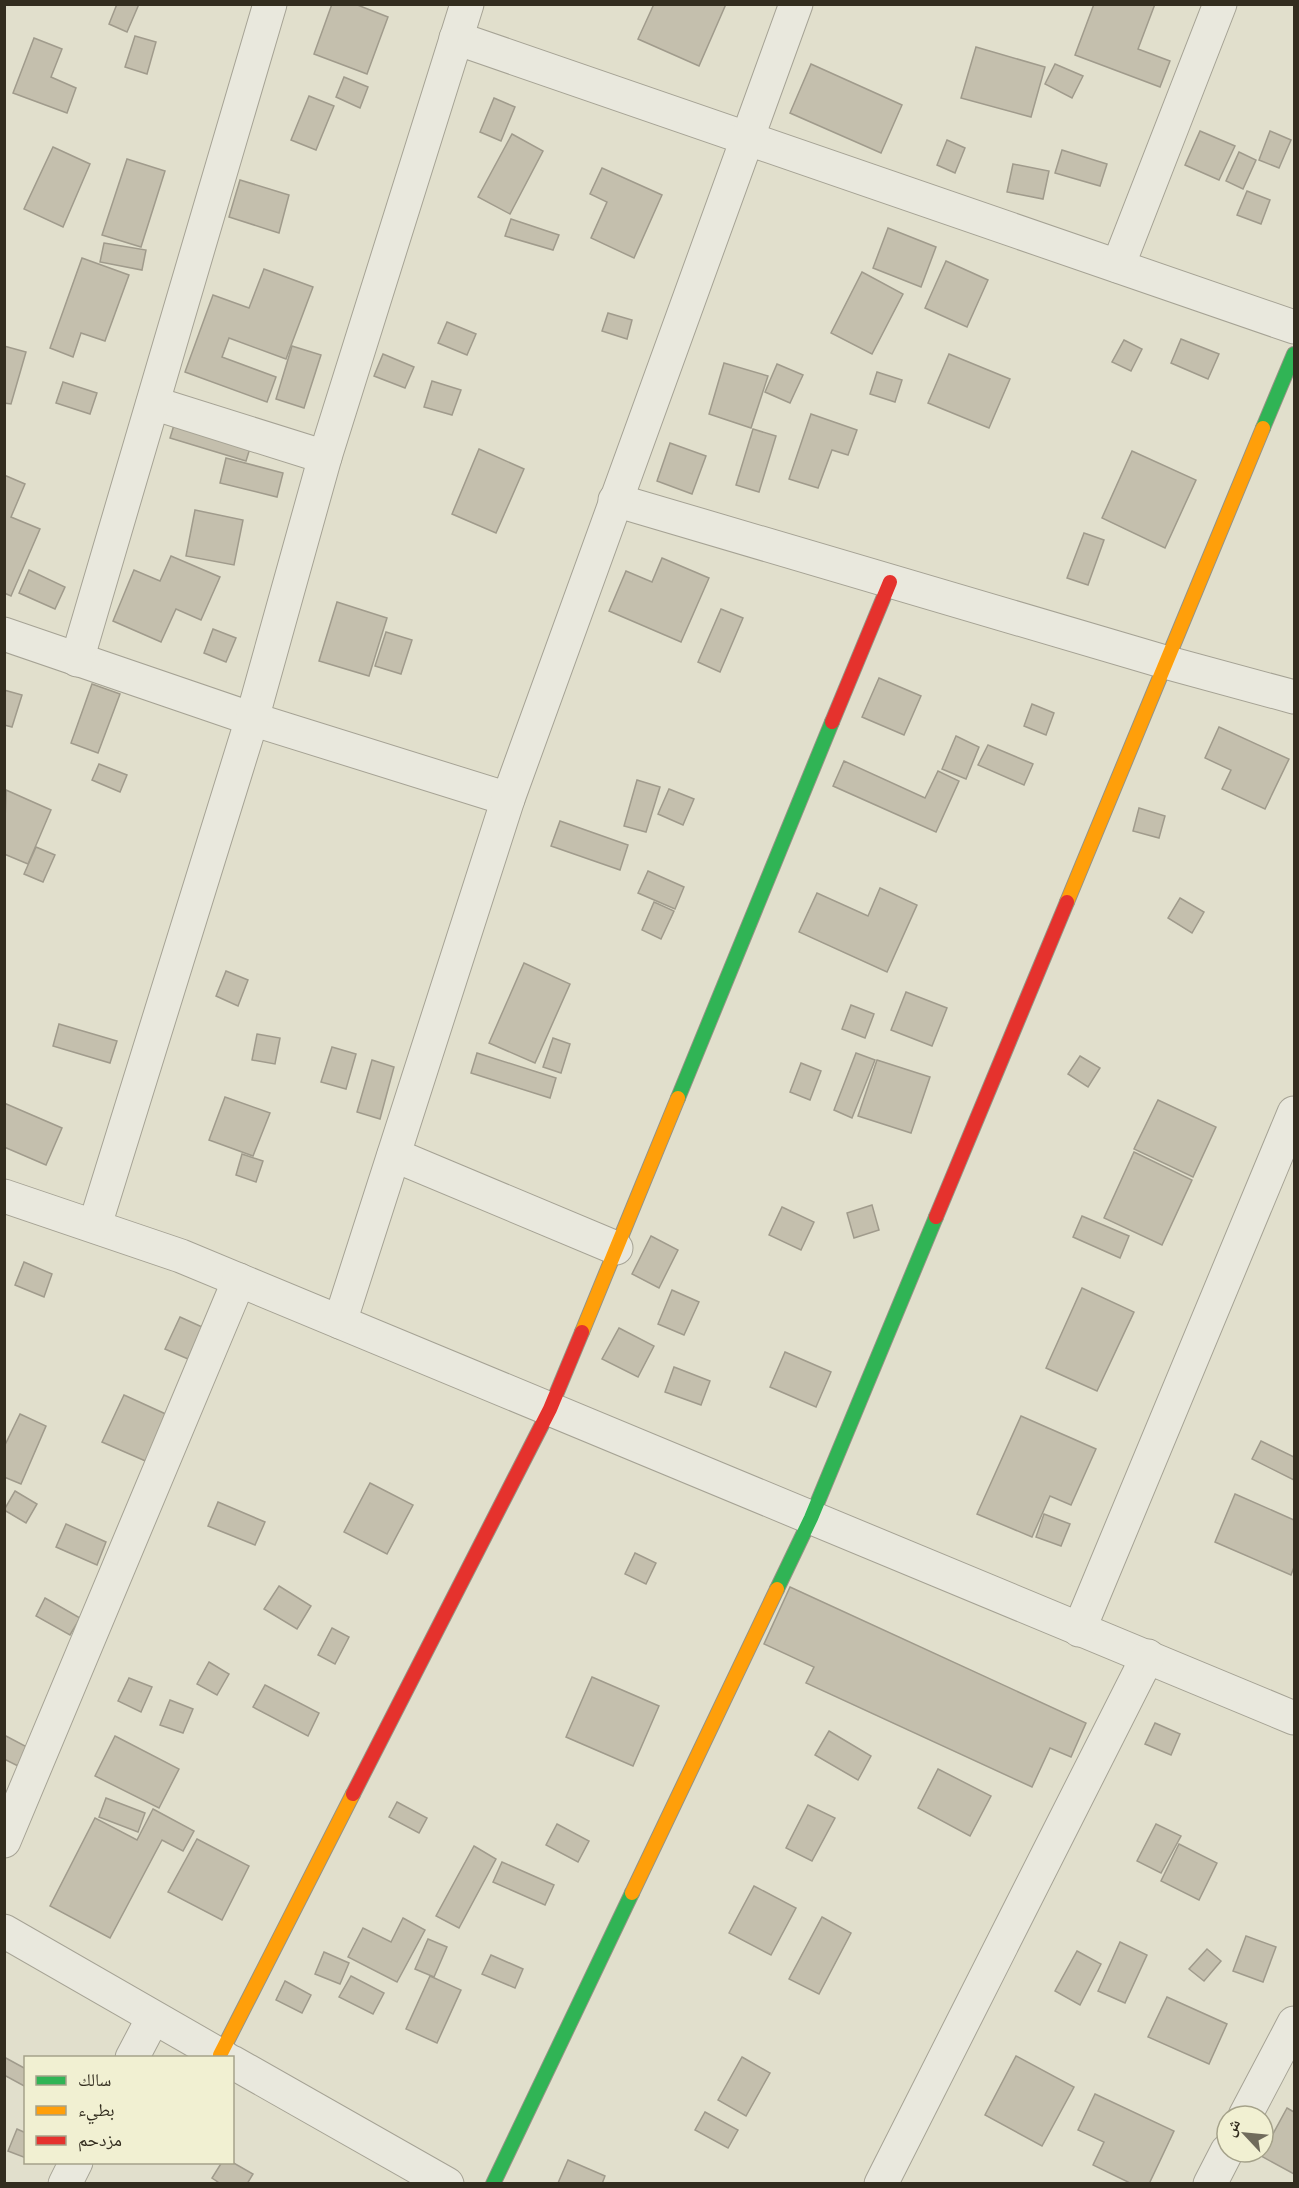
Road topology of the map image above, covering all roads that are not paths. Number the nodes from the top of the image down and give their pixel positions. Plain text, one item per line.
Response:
1 (270, 4) edge
2 (467, 4) edge
3 (796, 4) edge
4 (1220, 4) edge
5 (456, 38) junction
6 (747, 137) junction
7 (1119, 266) junction
8 (1294, 327) edge
9 (1294, 354) edge
10 (153, 403) junction
11 (326, 457) junction
12 (615, 500) junction
13 (890, 582) junction
14 (4, 634) edge
15 (77, 660) junction
16 (1165, 662) junction
17 (1294, 697) edge
18 (252, 719) junction
19 (508, 799) junction
20 (1294, 1113) edge
21 (394, 1155) junction
22 (4, 1196) edge
23 (95, 1225) junction
24 (616, 1248) junction
25 (239, 1280) junction
26 (340, 1322) junction
27 (550, 1408) junction
28 (811, 1518) junction
29 (1079, 1630) junction
30 (1148, 1656) junction
31 (1294, 1718) edge
32 (4, 1841) edge
33 (4, 1931) edge
34 (153, 2018) junction
35 (1294, 2023) edge
36 (133, 2056) edge
37 (222, 2056) edge
38 (227, 2056) edge
39 (234, 2063) edge
40 (1251, 2104) edge
41 (75, 2164) edge
42 (1220, 2164) edge
43 (65, 2184) edge
44 (447, 2184) edge
45 (493, 2184) edge
46 (881, 2184) edge
47 (1210, 2184) edge

1 - 10 street
2 - 5 street
3 - 6 street
4 - 7 street
5 - 6 street
5 - 11 street
6 - 7 street
6 - 12 street
7 - 8 street
9 - 16 street
10 - 11 street
10 - 15 street
11 - 18 street
12 - 13 street
12 - 19 street
13 - 16 street
13 - 24 street
14 - 15 street
15 - 18 street
16 - 17 street
16 - 28 street
18 - 19 street
18 - 23 street
19 - 21 street
20 - 29 street
21 - 24 street
21 - 26 street
22 - 23 street
23 - 25 street
24 - 27 street
25 - 26 street
25 - 32 street
26 - 27 street
27 - 28 street
27 - 38 street
28 - 29 street
28 - 45 street
29 - 30 street
30 - 31 street
30 - 46 street
33 - 34 street
34 - 36 street
34 - 37 street
35 - 40 street
39 - 44 street
41 - 43 street
42 - 47 street

